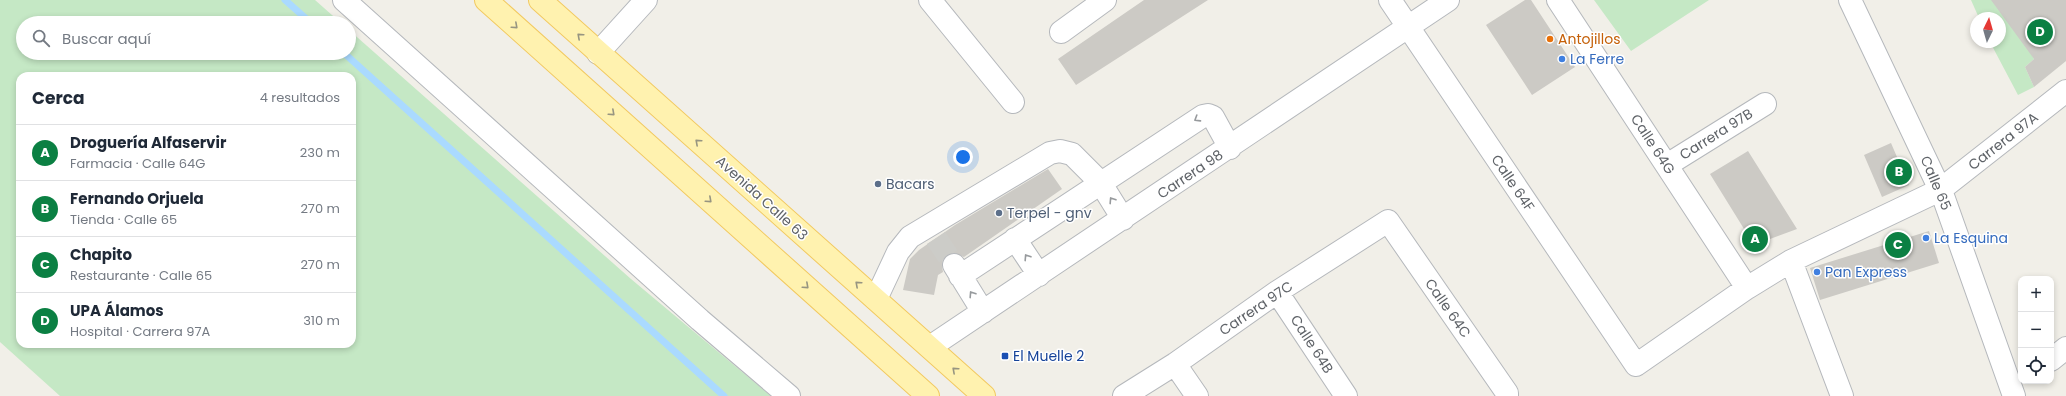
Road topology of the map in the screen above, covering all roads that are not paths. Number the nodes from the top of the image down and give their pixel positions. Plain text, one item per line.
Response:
1 (344, 0) edge
2 (486, 0) edge
3 (540, 0) edge
4 (646, 0) edge
5 (930, 0) edge
6 (1105, 0) edge
7 (1390, 0) edge
8 (1448, 0) edge
9 (1558, 0) edge
10 (1850, 0) edge
11 (1408, 26) junction
12 (1061, 32) dead end
13 (598, 53) junction
14 (2066, 91) edge
15 (1013, 102) dead end
16 (1765, 104) dead end
17 (1230, 148) junction
18 (1667, 165) junction
19 (1100, 182) junction
20 (1940, 190) junction
21 (1123, 219) junction
22 (1388, 221) joint
23 (1015, 239) junction
24 (1791, 261) junction
25 (1039, 275) junction
26 (1747, 288) junction
27 (1278, 292) junction
28 (876, 299) junction
29 (983, 312) junction
30 (930, 347) junction
31 (2066, 348) edge
32 (2054, 358) edge
33 (1175, 364) junction
34 (1636, 365) joint
35 (2017, 389) edge
36 (789, 396) edge
37 (928, 396) edge
38 (984, 396) edge
39 (1124, 396) edge
40 (1197, 396) edge
41 (1346, 396) edge
42 (1507, 396) edge
43 (1842, 396) edge

1 - 36 street
2 -> 37 main road
13 -> 3 main road, Avenida Calle 63
4 - 13 street
5 - 15 street
6 - 12 street
7 - 11 street, Calle 64F
8 - 11 street, Carrera 98
9 - 18 street, Calle 64G
10 - 20 street, Calle 65
11 - 17 street, Carrera 98
11 - 34 street, Calle 64F
28 -> 13 main road, Avenida Calle 63
14 - 20 street, Carrera 97A
16 - 18 street, Carrera 97B
17 -> 19 street
17 - 21 street, Carrera 98
18 - 26 street, Calle 64G
21 -> 19 street
19 - 23 street
19 - 28 street
20 - 24 street, Carrera 97A
20 - 35 street, Calle 65
21 - 25 street, Carrera 98
22 - 27 street, Carrera 97C
22 - 42 street, Calle 64C
25 -> 23 street
29 -> 23 street
24 - 26 street, Carrera 97A
24 - 43 street
25 - 29 street, Carrera 98
26 - 34 street, Carrera 97A
27 - 33 street, Carrera 97C
27 - 41 street, Calle 64B
28 - 30 main road, Avenida Calle 63
29 - 30 street, Carrera 98
38 -> 30 main road, Avenida Calle 63
31 - 32 street
33 - 39 street, Carrera 97C
33 - 40 street

